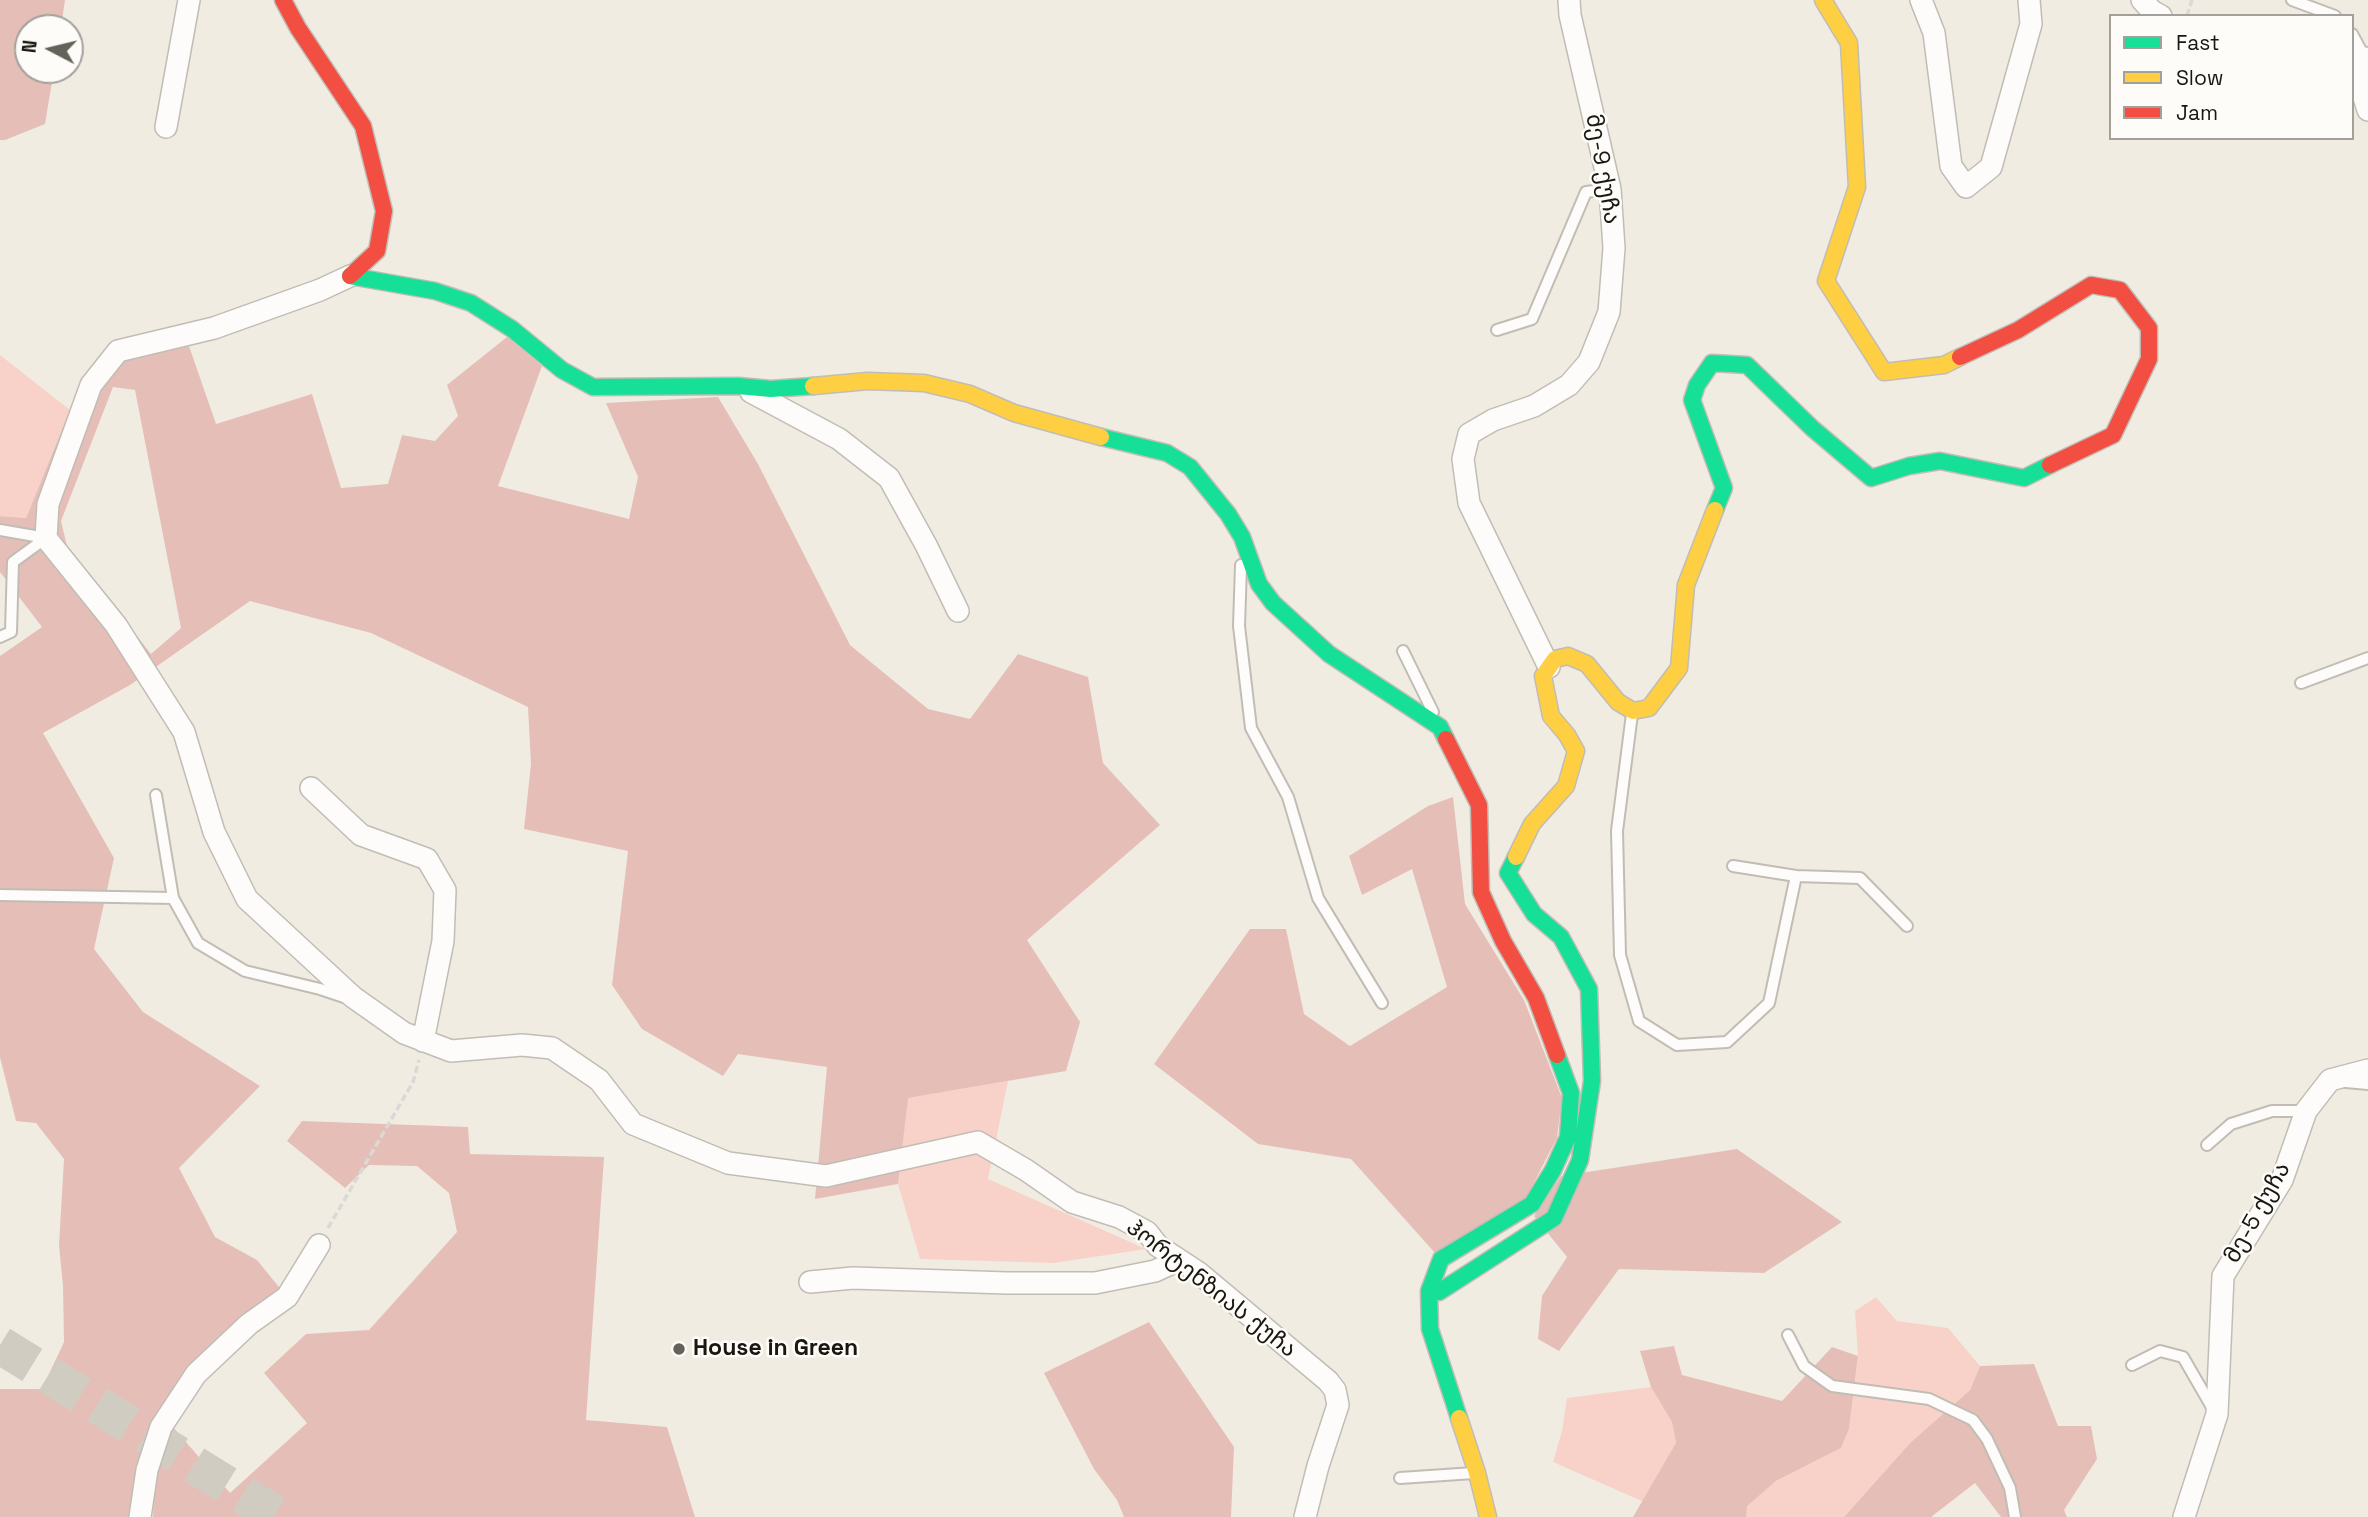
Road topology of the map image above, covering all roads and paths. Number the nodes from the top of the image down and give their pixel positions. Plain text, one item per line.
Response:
1 (189, 0) edge
2 (283, 0) edge
3 (1569, 0) edge
4 (1824, 0) edge
5 (1921, 0) edge
6 (2029, 0) edge
7 (2142, 0) edge
8 (2292, 0) edge
9 (2159, 14) edge
10 (2330, 14) edge
11 (2358, 58) edge
12 (2368, 110) edge
13 (166, 127) dead end
14 (1610, 189) junction
15 (350, 276) junction
16 (1497, 330) dead end
17 (738, 386) junction
18 (0, 530) edge
19 (1242, 537) junction
20 (46, 538) junction
21 (958, 611) dead end
22 (0, 637) edge
23 (1403, 651) dead end
24 (2368, 658) edge
25 (1549, 667) junction
26 (2301, 683) dead end
27 (1633, 711) junction
28 (1440, 727) junction
29 (311, 788) dead end
30 (156, 795) dead end
31 (1733, 866) dead end
32 (1796, 876) junction
33 (0, 895) edge
34 (173, 898) junction
35 (1907, 926) dead end
36 (360, 1003) junction
37 (1382, 1003) dead end
38 (424, 1041) junction
39 (2368, 1070) edge
40 (2330, 1080) junction
41 (2368, 1084) edge
42 (2306, 1111) junction
43 (2207, 1145) dead end
44 (318, 1245) joint
45 (1179, 1260) junction
46 (810, 1282) dead end
47 (1429, 1291) junction
48 (1788, 1335) dead end
49 (2132, 1365) dead end
50 (2217, 1414) junction
51 (1477, 1473) junction
52 (1400, 1478) dead end
53 (140, 1517) edge
54 (1305, 1517) edge
55 (1488, 1517) edge
56 (2015, 1517) edge
57 (2184, 1517) edge

1 - 13 street
2 - 15 street
3 - 14 street, მე-9 ქუჩა
4 - 27 street
5 - 6 street
7 - 9 street
8 - 10 lane
11 - 12 street
14 - 16 lane
14 - 25 street, მე-9 ქუჩა
15 - 17 street
15 - 20 street
17 - 19 street
17 - 21 street
18 - 20 lane
19 - 28 street
19 - 37 lane
20 - 22 lane
20 - 36 street, ჰორტენზიას ქუჩა
23 - 28 lane
24 - 26 lane
25 - 27 street
25 - 47 street
27 - 32 lane
28 - 47 street
29 - 38 street
30 - 34 lane
31 - 32 lane
32 - 35 lane
33 - 34 lane
34 - 36 lane
36 - 38 street, ჰორტენზიას ქუჩა
38 - 44 path
38 - 45 street, ჰორტენზიას ქუჩა
39 - 40 street
40 - 41 lane
40 - 42 street, მე-5 ქუჩა
42 - 43 lane
42 - 50 street, მე-5 ქუჩა
44 - 53 street
45 - 46 street
45 - 54 street, ჰორტენზიას ქუჩა
47 - 51 street
48 - 56 lane
49 - 50 lane
50 - 57 street, მე-5 ქუჩა
51 - 52 lane
51 - 55 street

